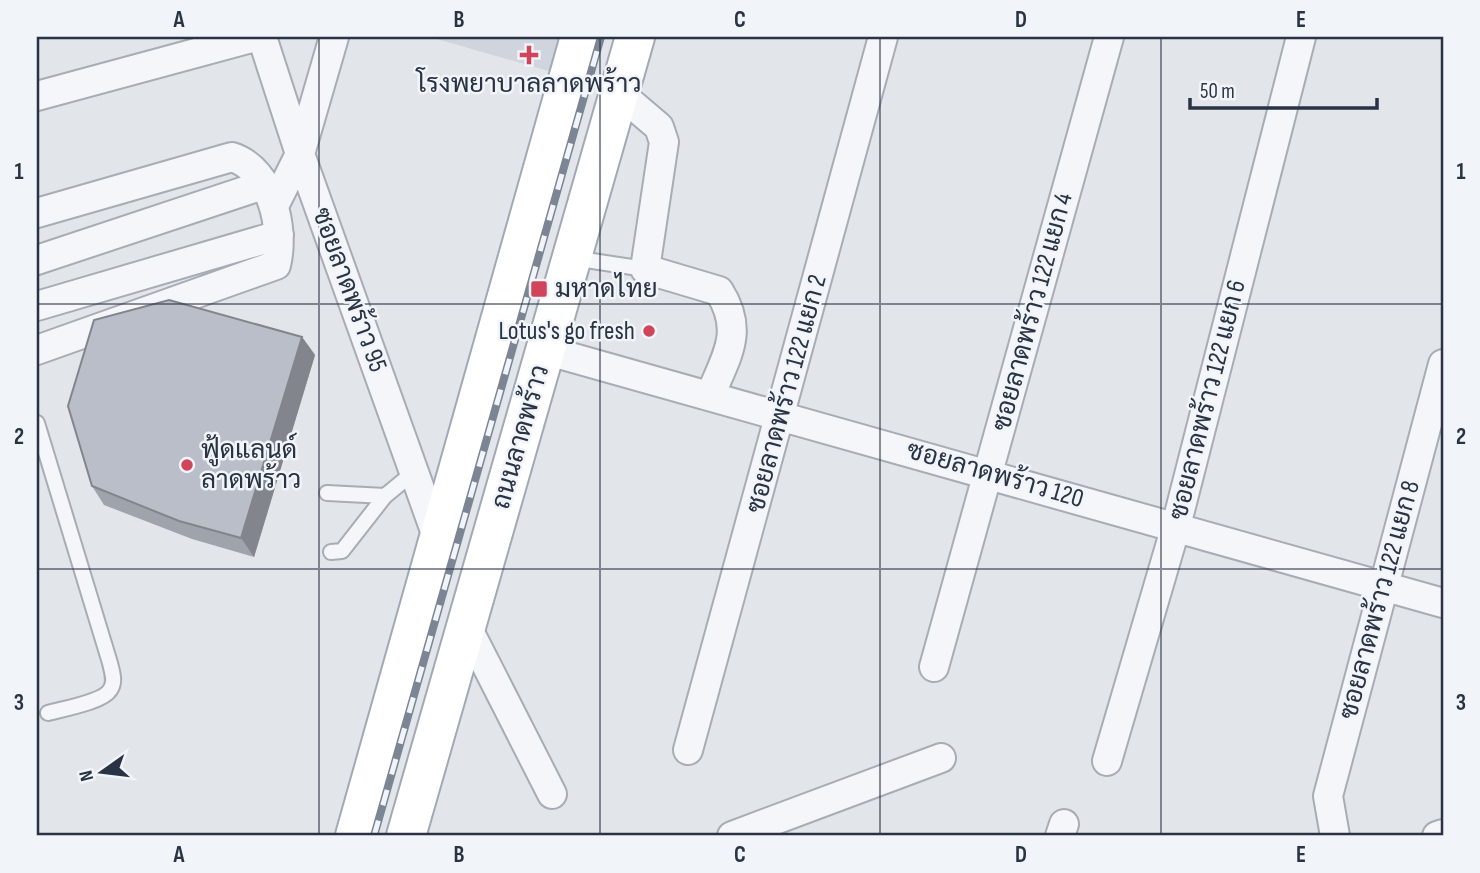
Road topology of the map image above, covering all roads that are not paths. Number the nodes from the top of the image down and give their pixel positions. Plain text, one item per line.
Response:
1 (255, 37) edge
2 (262, 37) edge
3 (334, 37) edge
4 (580, 37) edge
5 (635, 37) edge
6 (883, 37) edge
7 (1109, 37) edge
8 (1301, 37) edge
9 (618, 93) junction
10 (37, 96) edge
11 (300, 154) junction
12 (269, 196) junction
13 (37, 213) edge
14 (279, 235) junction
15 (571, 258) junction
16 (37, 260) edge
17 (645, 269) junction
18 (37, 306) edge
19 (37, 350) edge
20 (545, 350) junction
21 (1443, 364) edge
22 (710, 396) junction
23 (781, 416) junction
24 (37, 424) edge
25 (414, 472) junction
26 (989, 474) junction
27 (327, 493) dead end
28 (385, 496) junction
29 (1176, 526) junction
30 (439, 542) junction
31 (331, 552) dead end
32 (1383, 584) junction
33 (1443, 603) edge
34 (467, 626) junction
35 (934, 667) dead end
36 (48, 713) dead end
37 (688, 750) dead end
38 (941, 758) dead end
39 (1107, 761) dead end
40 (552, 794) dead end
41 (1443, 834) edge
42 (355, 836) edge
43 (406, 836) edge
44 (732, 836) edge
45 (1335, 836) edge
46 (1437, 836) edge

1 - 10 street
2 - 11 street, ซอยลาดพร้าว 95
3 - 11 street
4 - 30 main road, ถนนลาดพร้าว
5 - 9 main road, ถนนลาดพร้าว
6 - 23 street, ซอยลาดพร้าว 122 แยก 2
7 - 26 street, ซอยลาดพร้าว 122 แยก 4
8 - 29 street, ซอยลาดพร้าว 122 แยก 6
9 - 15 main road, ถนนลาดพร้าว
9 - 17 street
11 - 12 street
11 - 25 street, ซอยลาดพร้าว 95
12 - 13 street
12 - 14 street
12 - 16 street
14 - 18 street
14 - 19 street
15 - 17 lane
15 - 20 main road, ถนนลาดพร้าว
17 - 22 street
20 - 22 street, ซอยลาดพร้าว 120
20 - 34 main road, ถนนลาดพร้าว
21 - 32 street, ซอยลาดพร้าว 122 แยก 8
22 - 23 street, ซอยลาดพร้าว 120
23 - 26 street, ซอยลาดพร้าว 120
23 - 37 street, ซอยลาดพร้าว 122 แยก 2
24 - 36 lane
25 - 28 lane
25 - 30 street, ซอยลาดพร้าว 95
26 - 29 street, ซอยลาดพร้าว 120
26 - 35 street, ซอยลาดพร้าว 122 แยก 4
27 - 28 lane
28 - 31 lane
29 - 32 street, ซอยลาดพร้าว 120
29 - 39 street, ซอยลาดพร้าว 122 แยก 6
30 - 42 main road, ถนนลาดพร้าว
32 - 33 street, ซอยลาดพร้าว 120
32 - 45 street, ซอยลาดพร้าว 122 แยก 8
34 - 40 street
34 - 43 main road, ถนนลาดพร้าว
38 - 44 street
41 - 46 street

